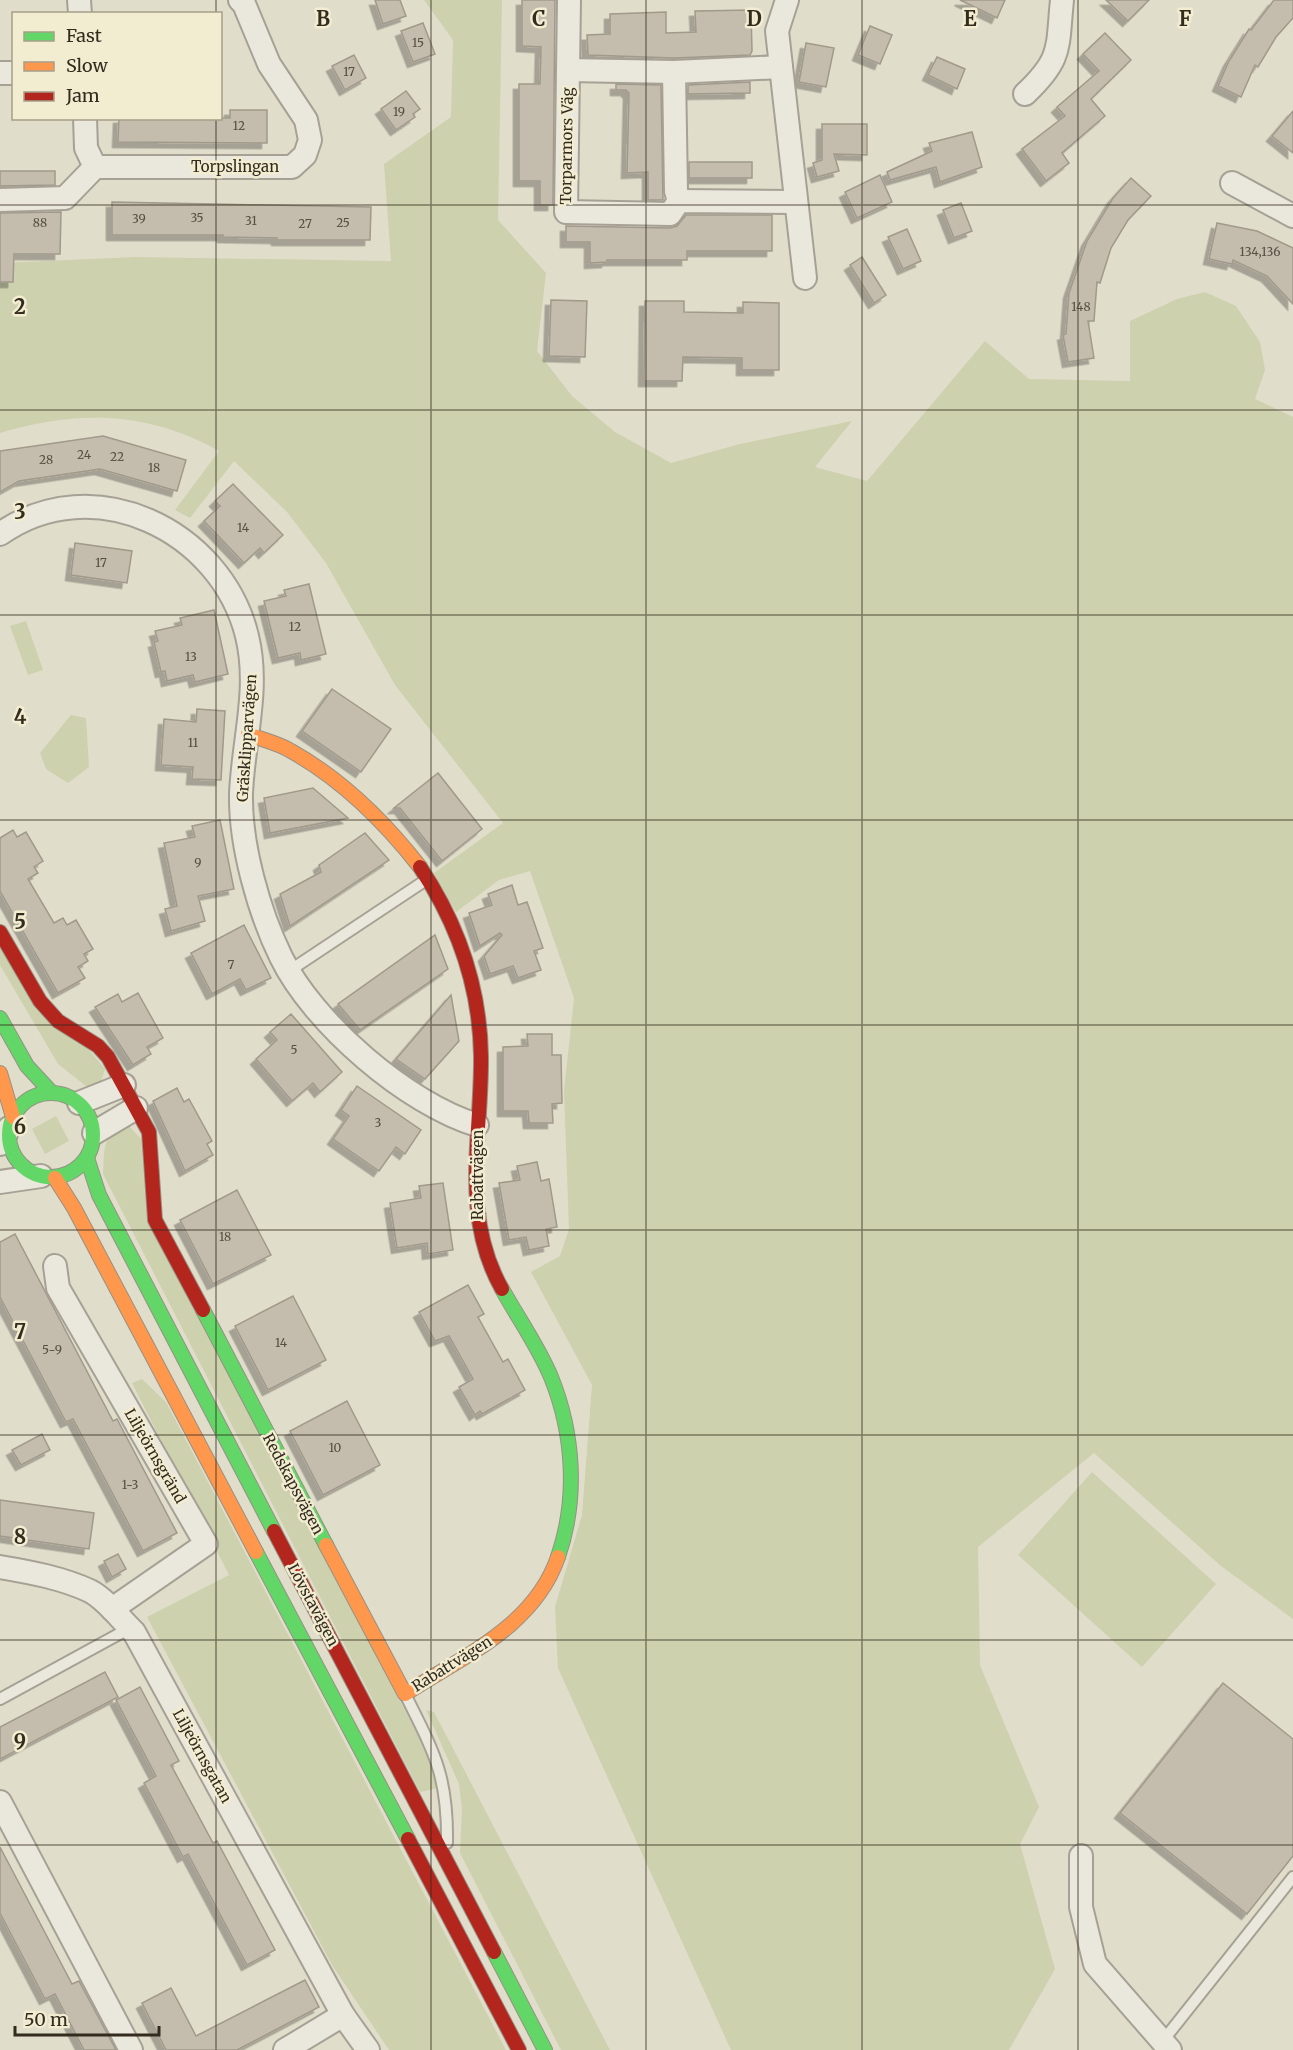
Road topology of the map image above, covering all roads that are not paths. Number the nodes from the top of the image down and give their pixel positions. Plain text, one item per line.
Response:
1 (240, 0) edge
2 (569, 0) edge
3 (787, 0) edge
4 (1062, 0) edge
5 (781, 68) junction
6 (568, 70) junction
7 (674, 72) junction
8 (1025, 94) dead end
9 (85, 120) edge
10 (95, 167) junction
11 (1232, 183) dead end
12 (0, 200) edge
13 (679, 201) junction
14 (796, 202) junction
15 (1293, 216) edge
16 (805, 278) dead end
17 (0, 534) edge
18 (248, 734) junction
19 (428, 879) junction
20 (0, 932) edge
21 (290, 971) junction
22 (0, 1018) edge
23 (0, 1072) edge
24 (124, 1085) junction
25 (52, 1093) junction
26 (79, 1103) junction
27 (136, 1108) junction
28 (477, 1125) junction
29 (7, 1130) edge
30 (94, 1133) junction
31 (87, 1158) junction
32 (48, 1177) junction
33 (0, 1182) edge
34 (55, 1266) dead end
35 (0, 1567) edge
36 (112, 1609) junction
37 (130, 1628) junction
38 (405, 1694) junction
39 (0, 1699) edge
40 (0, 1803) edge
41 (1081, 1856) dead end
42 (447, 1861) junction
43 (1293, 1876) edge
44 (343, 2015) junction
45 (1166, 2046) edge
46 (131, 2050) edge
47 (285, 2050) edge
48 (368, 2050) edge
49 (519, 2050) edge
50 (545, 2050) edge

1 - 10 street, Torpslingan
2 - 6 street, Torparmors Väg
3 - 5 street
4 - 8 street
5 - 7 street, Torparmors Väg
5 - 14 street
6 - 7 street, Torparmors Väg
6 - 13 street, Torparmors Väg
7 - 13 street
9 - 10 street
10 - 12 street
11 - 15 street
13 - 14 street, Torparmors Väg
14 - 16 street
17 - 18 street, Gräsklipparvägen
18 - 19 street, Rabattvägen
18 - 21 street, Gräsklipparvägen
19 - 21 lane
19 - 28 street, Rabattvägen
20 - 24 street, Redskapsvägen
21 - 28 street, Gräsklipparvägen
22 - 25 street
23 - 29 street, Lövstavägen
24 - 26 street
24 - 27 street, Redskapsvägen
25 - 26 street
25 - 29 street
26 - 30 street
27 - 30 street
27 - 38 street, Redskapsvägen
28 - 38 street, Rabattvägen
29 - 32 street, Lövstavägen
30 - 31 street
31 - 32 street
31 - 42 street, Lövstavägen
32 - 33 street
32 - 49 street, Lövstavägen
34 - 36 street, Liljeörnsgränd
35 - 36 street, Liljeörnsgatan
36 - 37 street, Liljeörnsgatan
37 - 39 lane
37 - 44 street, Liljeörnsgatan
38 - 42 lane, Redskapsvägen
40 - 46 street
41 - 45 street
42 - 50 street, Lövstavägen
43 - 45 lane
44 - 47 street
44 - 48 street, Liljeörnsgatan

